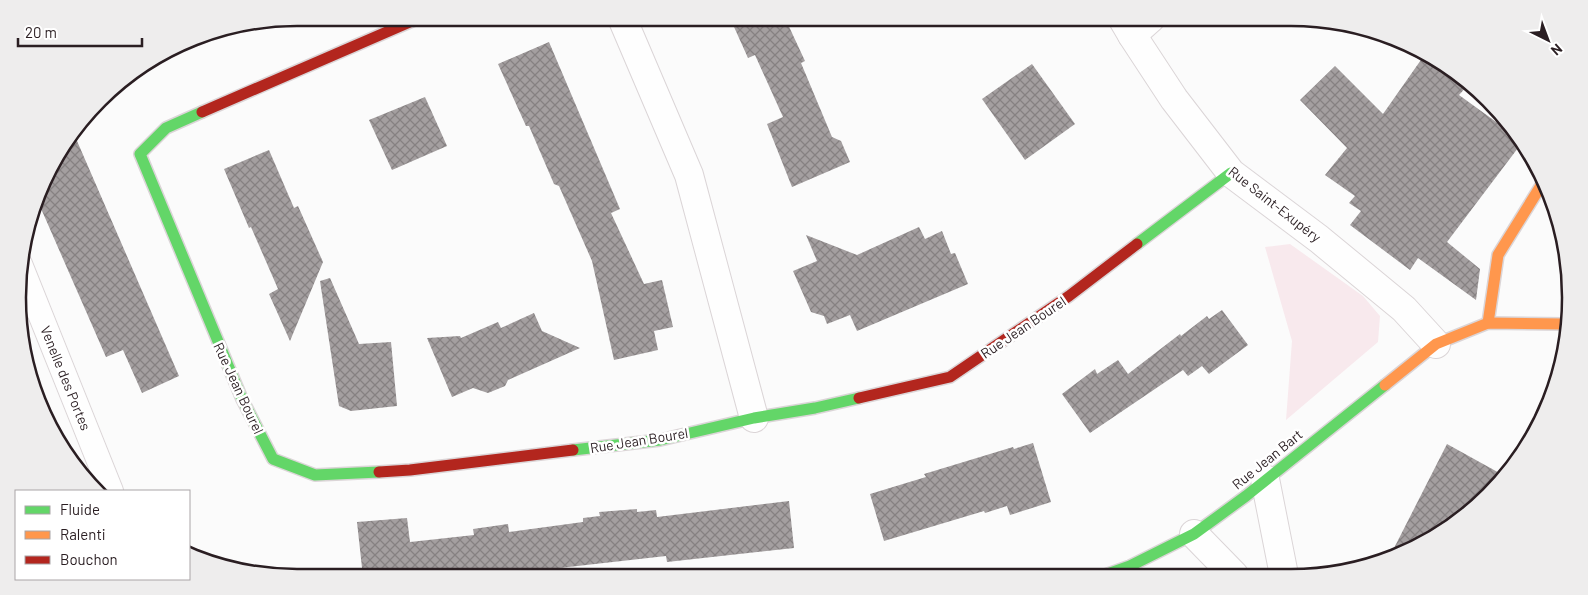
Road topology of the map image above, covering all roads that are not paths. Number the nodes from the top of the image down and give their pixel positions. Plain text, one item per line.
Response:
1 (401, 26) edge
2 (625, 26) edge
3 (1137, 26) edge
4 (1231, 173) junction
5 (1539, 189) edge
6 (27, 281) edge
7 (1488, 323) junction
8 (1560, 324) edge
9 (1436, 344) junction
10 (754, 418) junction
11 (1266, 479) junction
12 (111, 490) edge
13 (1194, 534) junction
14 (1122, 569) edge
15 (1228, 569) edge
16 (1283, 569) edge

1 - 10 street, Rue Jean Bourel
2 - 10 street
3 - 4 street, Rue Saint-Exupéry
4 - 9 street, Rue Saint-Exupéry
4 - 10 street, Rue Jean Bourel
5 - 7 street
6 - 12 lane, Venelle des Portes
7 - 8 street
7 - 9 street, Rue Jean Bart
9 - 11 street, Rue Jean Bart
11 - 13 street, Rue Jean Bart
11 - 16 street
13 - 14 street, Rue Jean Bart
13 - 15 street

